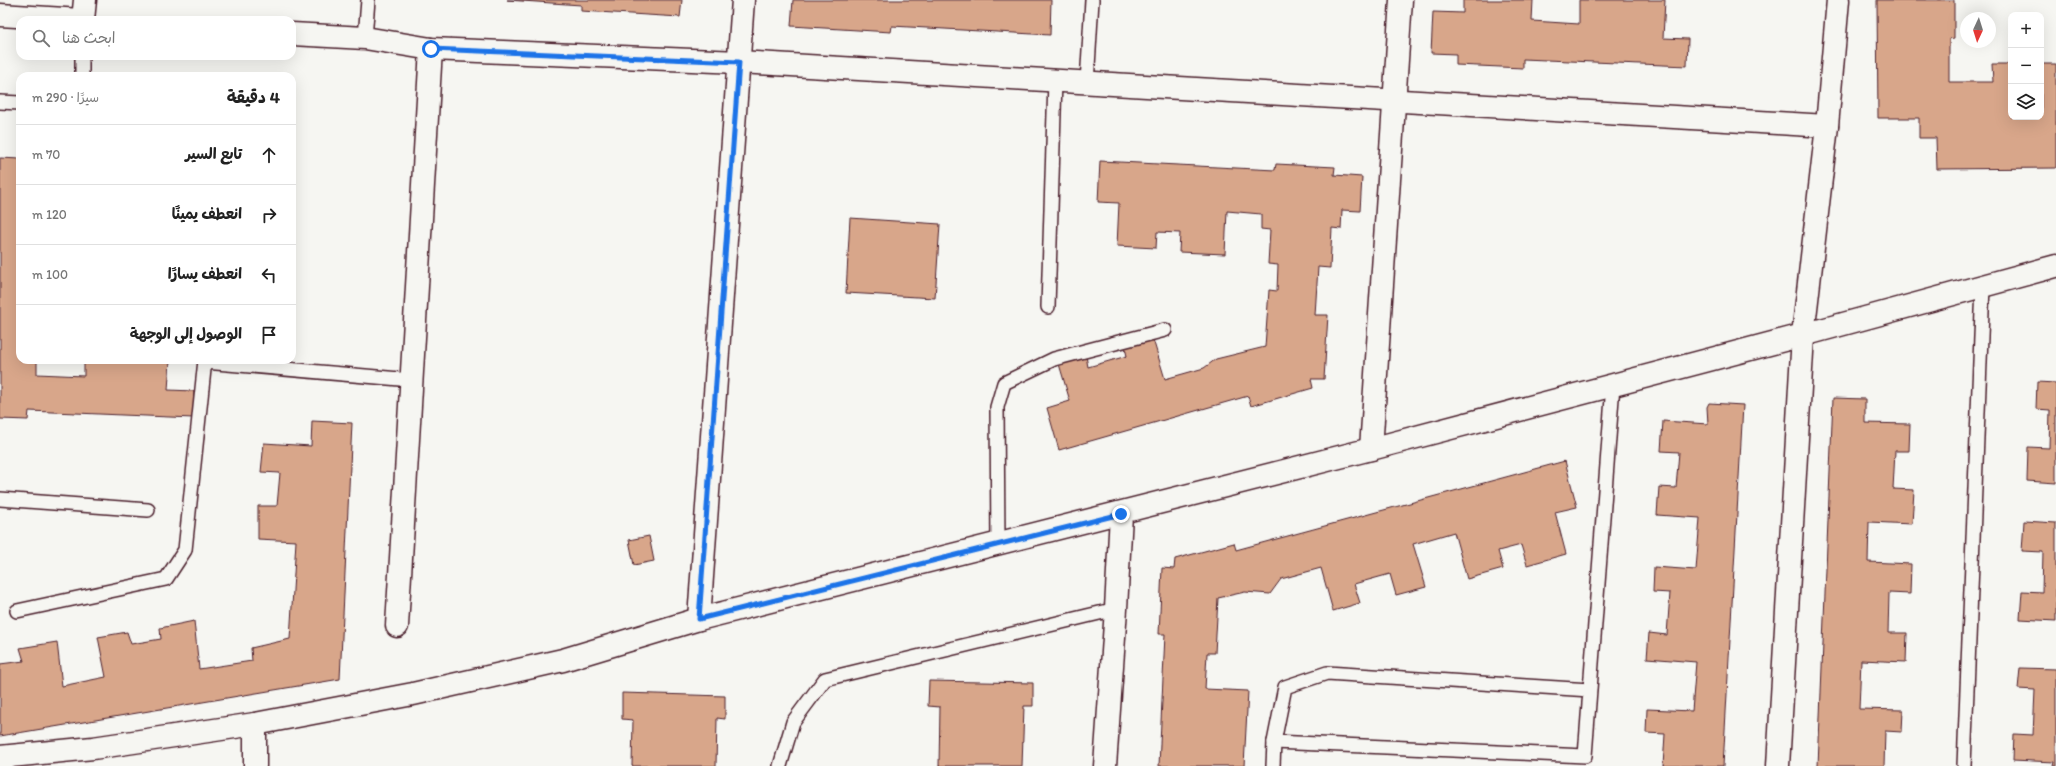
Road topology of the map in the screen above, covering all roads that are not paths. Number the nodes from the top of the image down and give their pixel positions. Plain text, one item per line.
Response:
1 (85, 0) edge
2 (368, 0) edge
3 (743, 0) edge
4 (1092, 0) edge
5 (1401, 0) edge
6 (1838, 0) edge
7 (0, 15) edge
8 (16, 16) edge
9 (83, 16) edge
10 (296, 34) edge
11 (365, 38) junction
12 (431, 49) junction
13 (82, 60) edge
14 (739, 62) junction
15 (82, 72) edge
16 (1054, 81) junction
17 (1087, 83) junction
18 (1396, 101) junction
19 (0, 102) edge
20 (16, 103) edge
21 (1827, 126) junction
22 (2056, 266) edge
23 (1983, 286) junction
24 (1048, 307) dead end
25 (1164, 330) dead end
26 (1803, 335) junction
27 (205, 364) edge
28 (238, 364) edge
29 (411, 380) junction
30 (1613, 385) junction
31 (1371, 449) junction
32 (0, 499) edge
33 (148, 510) dead end
34 (1121, 514) junction
35 (998, 545) junction
36 (1116, 609) junction
37 (17, 611) dead end
38 (699, 619) junction
39 (397, 626) dead end
40 (1590, 690) junction
41 (255, 724) junction
42 (1274, 742) junction
43 (0, 757) edge
44 (255, 766) edge
45 (780, 766) edge
46 (1105, 766) edge
47 (1273, 766) edge
48 (1778, 766) edge
49 (1964, 766) edge

1 - 9 street
2 - 11 lane
3 - 14 street
4 - 17 lane
5 - 18 street
6 - 21 street
7 - 8 street
10 - 11 street
11 - 12 street
12 - 14 street
12 - 29 street
13 - 15 lane
14 - 16 street
14 - 38 street
16 - 17 street
16 - 24 lane
17 - 18 street
18 - 21 street
18 - 31 street
19 - 20 lane
21 - 26 street
22 - 23 street
23 - 26 street
23 - 49 lane
25 - 35 lane
26 - 30 street
26 - 48 street
27 - 37 lane
28 - 29 lane
29 - 39 street
30 - 31 street
30 - 40 lane
31 - 34 street
32 - 33 lane
34 - 35 street
34 - 36 street
35 - 38 street
36 - 45 lane
36 - 46 street
38 - 41 street
40 - 42 lane
40 - 42 lane
41 - 43 street
41 - 44 street
42 - 47 lane

